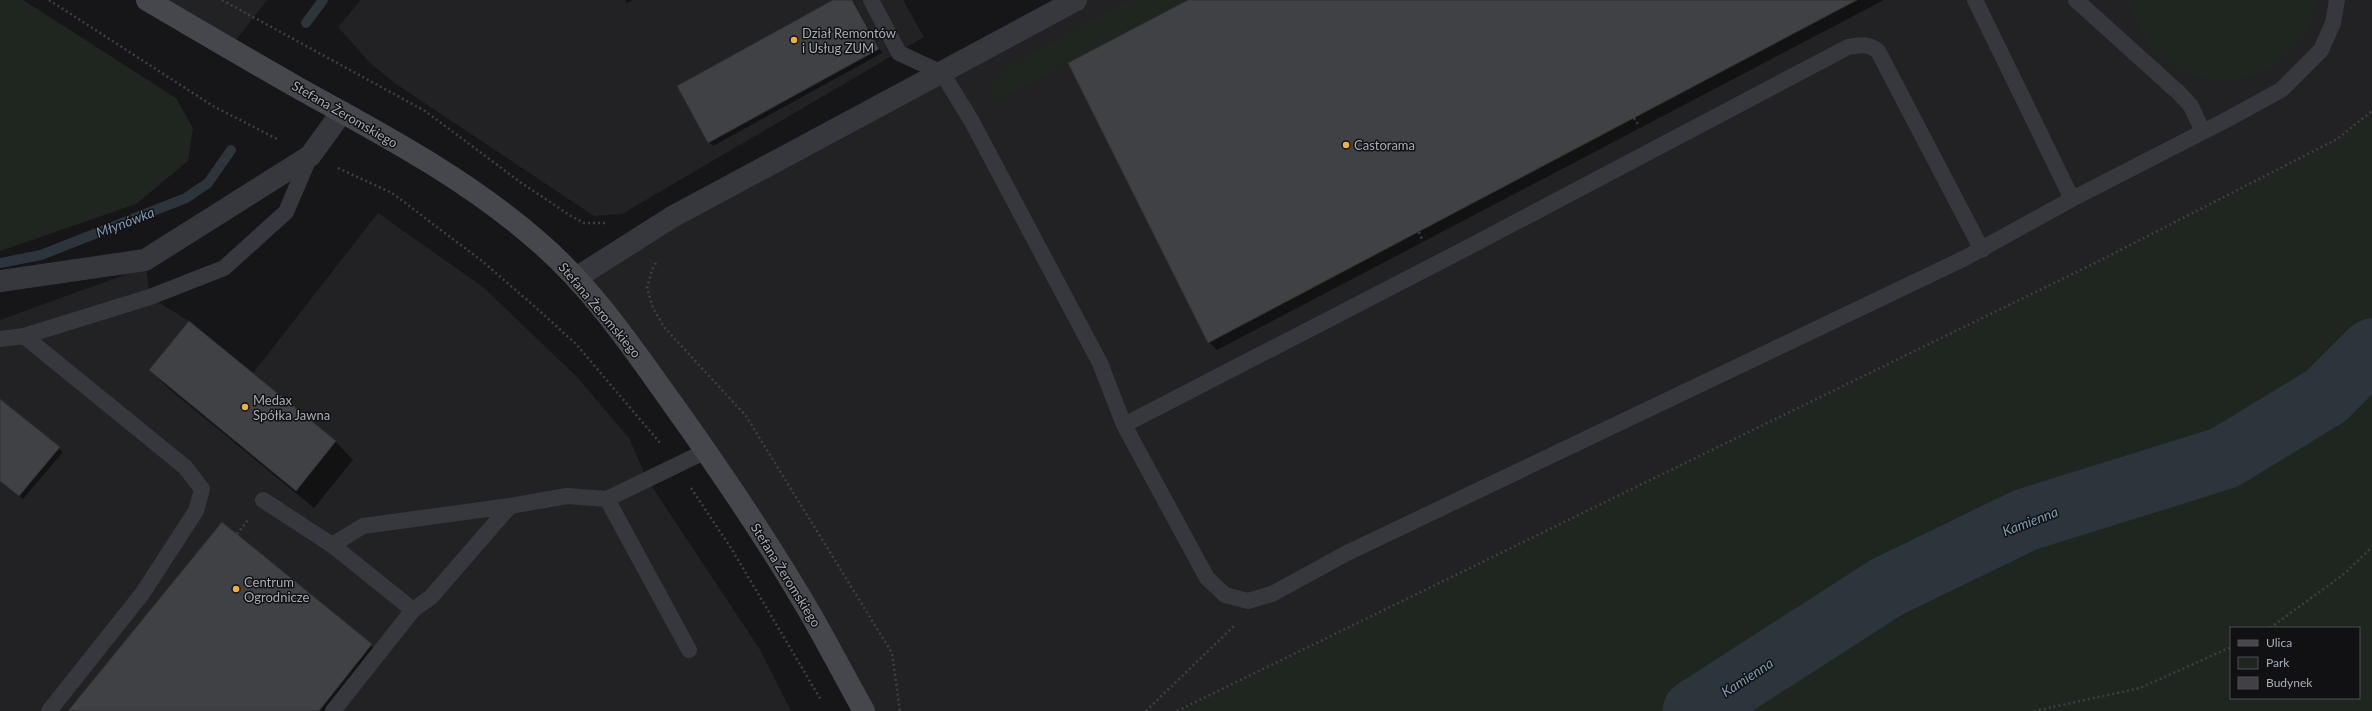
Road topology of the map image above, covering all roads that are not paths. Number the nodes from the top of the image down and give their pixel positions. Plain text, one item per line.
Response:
1 (147, 0) edge
2 (871, 0) edge
3 (1076, 0) edge
4 (1975, 0) edge
5 (2076, 0) edge
6 (2337, 0) edge
7 (942, 72) junction
8 (342, 112) junction
9 (2203, 132) junction
10 (310, 156) junction
11 (2072, 198) junction
12 (1982, 250) junction
13 (576, 278) junction
14 (0, 280) edge
15 (24, 336) junction
16 (0, 339) edge
17 (1124, 425) junction
18 (706, 451) junction
19 (607, 499) junction
20 (263, 500) dead end
21 (510, 506) junction
22 (332, 545) junction
23 (413, 610) junction
24 (689, 650) dead end
25 (49, 711) edge
26 (333, 711) edge
27 (864, 711) edge

1 - 8 street, Stefana Żeromskiego
2 - 7 lane
3 - 7 street
4 - 11 lane
5 - 9 lane
6 - 9 lane
7 - 13 street
7 - 17 lane
8 - 10 street
8 - 13 street, Stefana Żeromskiego
9 - 11 lane
10 - 14 street
10 - 15 lane
11 - 12 lane
12 - 17 lane
12 - 17 lane
13 - 18 street, Stefana Żeromskiego
15 - 16 lane
15 - 25 lane
18 - 19 lane
18 - 27 street, Stefana Żeromskiego
19 - 21 lane
19 - 24 lane
20 - 22 lane
21 - 22 lane
21 - 23 lane
22 - 23 lane
23 - 26 lane

